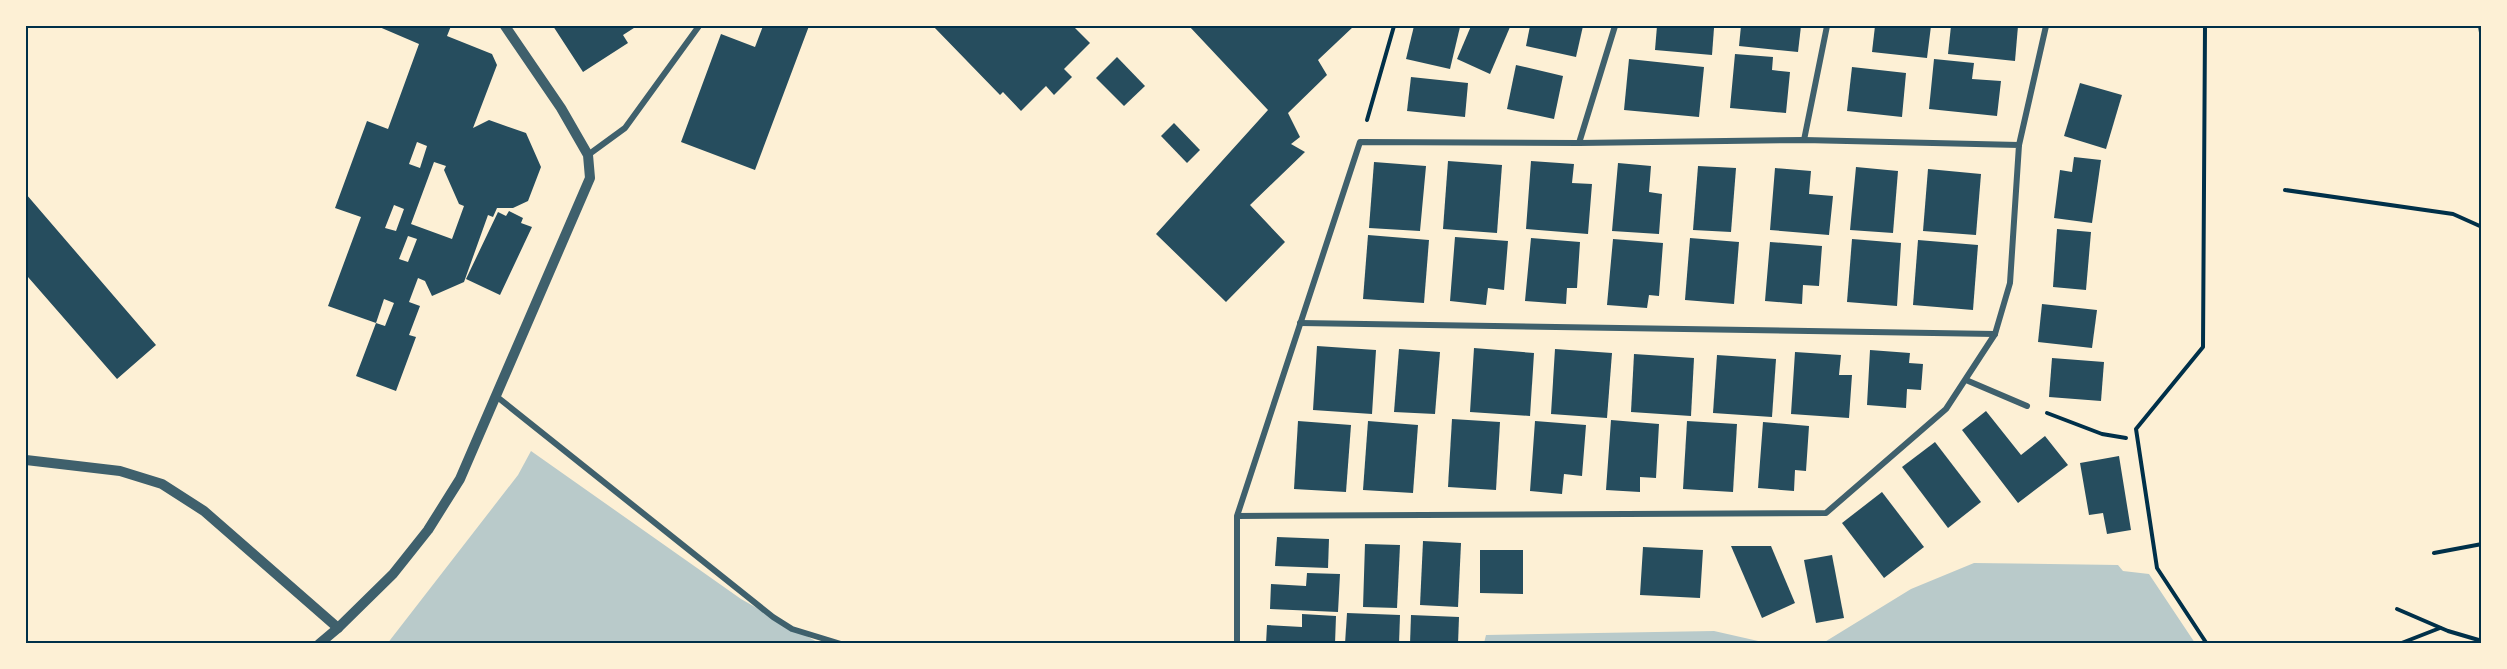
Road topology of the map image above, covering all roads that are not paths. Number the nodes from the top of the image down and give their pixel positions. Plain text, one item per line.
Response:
1 (505, 26) edge
2 (699, 26) edge
3 (1615, 26) edge
4 (1827, 26) edge
5 (2046, 26) edge
6 (1804, 140) junction
7 (1580, 143) junction
8 (2019, 145) junction
9 (588, 155) junction
10 (1300, 323) junction
11 (1995, 334) junction
12 (1966, 380) junction
13 (496, 396) junction
14 (2027, 406) road end
15 (26, 460) edge
16 (1237, 516) junction
17 (338, 628) junction
18 (319, 644) edge
19 (841, 644) edge
20 (1237, 644) edge

1 - 9 street
2 - 9 street
3 - 7 street
4 - 6 street
5 - 8 street
6 - 7 street
6 - 8 street
7 - 10 street
8 - 11 street
9 - 13 street
10 - 11 street
10 - 16 street
11 - 12 street
12 - 14 street
12 - 16 street
13 - 17 street
13 - 19 street
15 - 17 street
16 - 20 street
17 - 18 street

